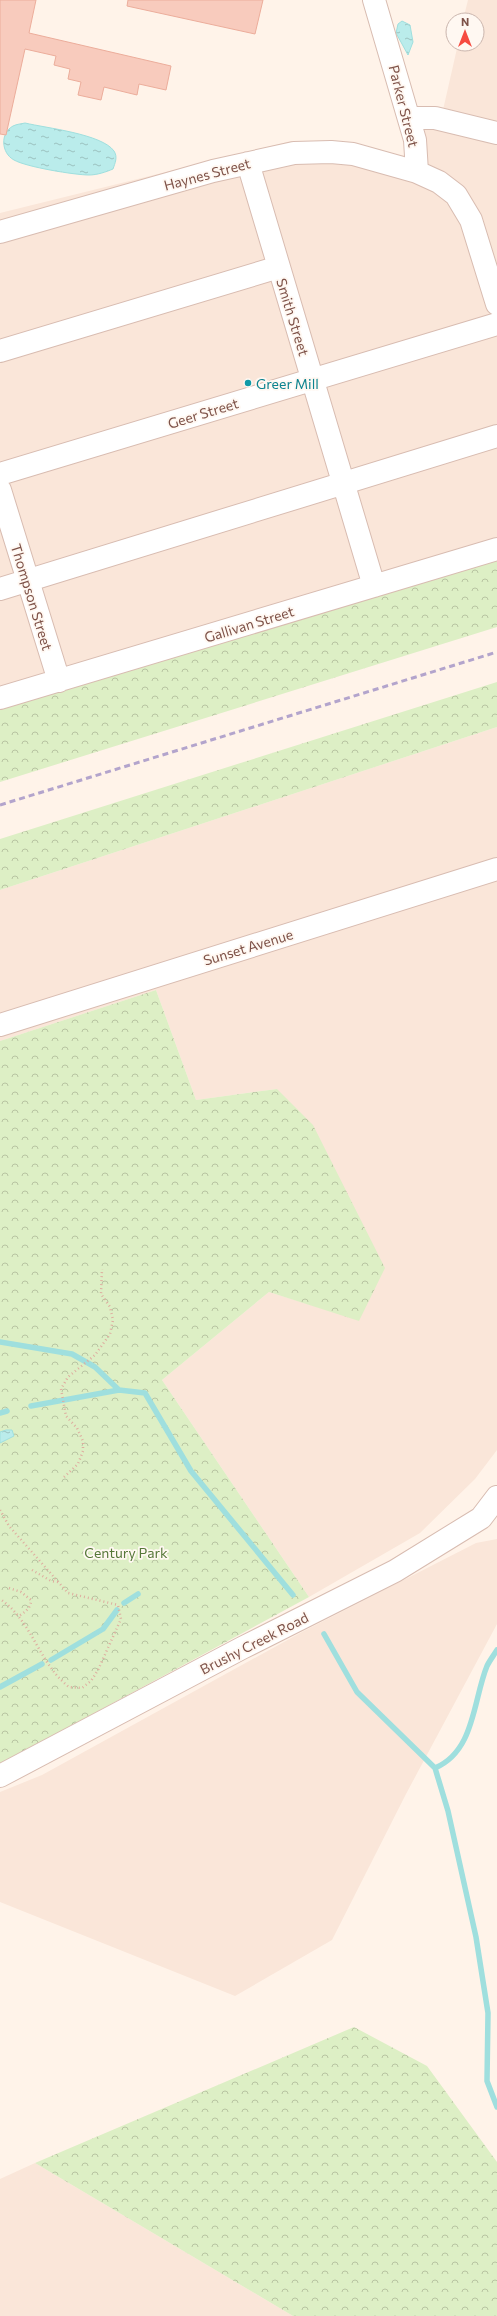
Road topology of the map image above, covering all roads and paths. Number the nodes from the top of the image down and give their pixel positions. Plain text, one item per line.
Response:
1 (374, 0) edge
2 (409, 118) junction
3 (497, 133) edge
4 (248, 163) junction
5 (418, 172) junction
6 (0, 232) edge
7 (279, 267) junction
8 (497, 304) edge
9 (497, 324) edge
10 (0, 351) edge
11 (312, 380) junction
12 (497, 436) edge
13 (0, 474) edge
14 (343, 483) junction
15 (0, 490) edge
16 (497, 549) edge
17 (28, 581) junction
18 (374, 586) junction
19 (0, 588) edge
20 (59, 681) junction
21 (0, 698) edge
22 (497, 869) edge
23 (0, 1025) edge
24 (102, 1269) dead end
25 (64, 1477) dead end
26 (497, 1496) edge
27 (0, 1510) edge
28 (489, 1517) edge
29 (32, 1570) dead end
30 (58, 1582) junction
31 (8, 1588) dead end
32 (0, 1599) edge
33 (19, 1616) junction
34 (0, 1776) edge

1 - 2 street, Parker Street
2 - 3 street
2 - 5 street, Parker Street
4 - 5 street, Haynes Street
4 - 6 street, Haynes Street
4 - 7 street, Smith Street
5 - 8 street
7 - 10 street
7 - 11 street, Smith Street
9 - 11 street, Geer Street
11 - 13 street, Geer Street
11 - 14 street, Smith Street
12 - 14 street
14 - 17 street
14 - 18 street, Smith Street
15 - 17 street, Thompson Street
16 - 18 street, Gallivan Street
17 - 19 street
17 - 20 street, Thompson Street
18 - 20 street, Gallivan Street
20 - 21 street, Gallivan Street
22 - 23 street, Sunset Avenue
24 - 25 path
26 - 28 street, Brushy Creek Road
27 - 30 path
28 - 34 street, Brushy Creek Road
29 - 30 path
30 - 33 path
31 - 33 path
32 - 33 path

